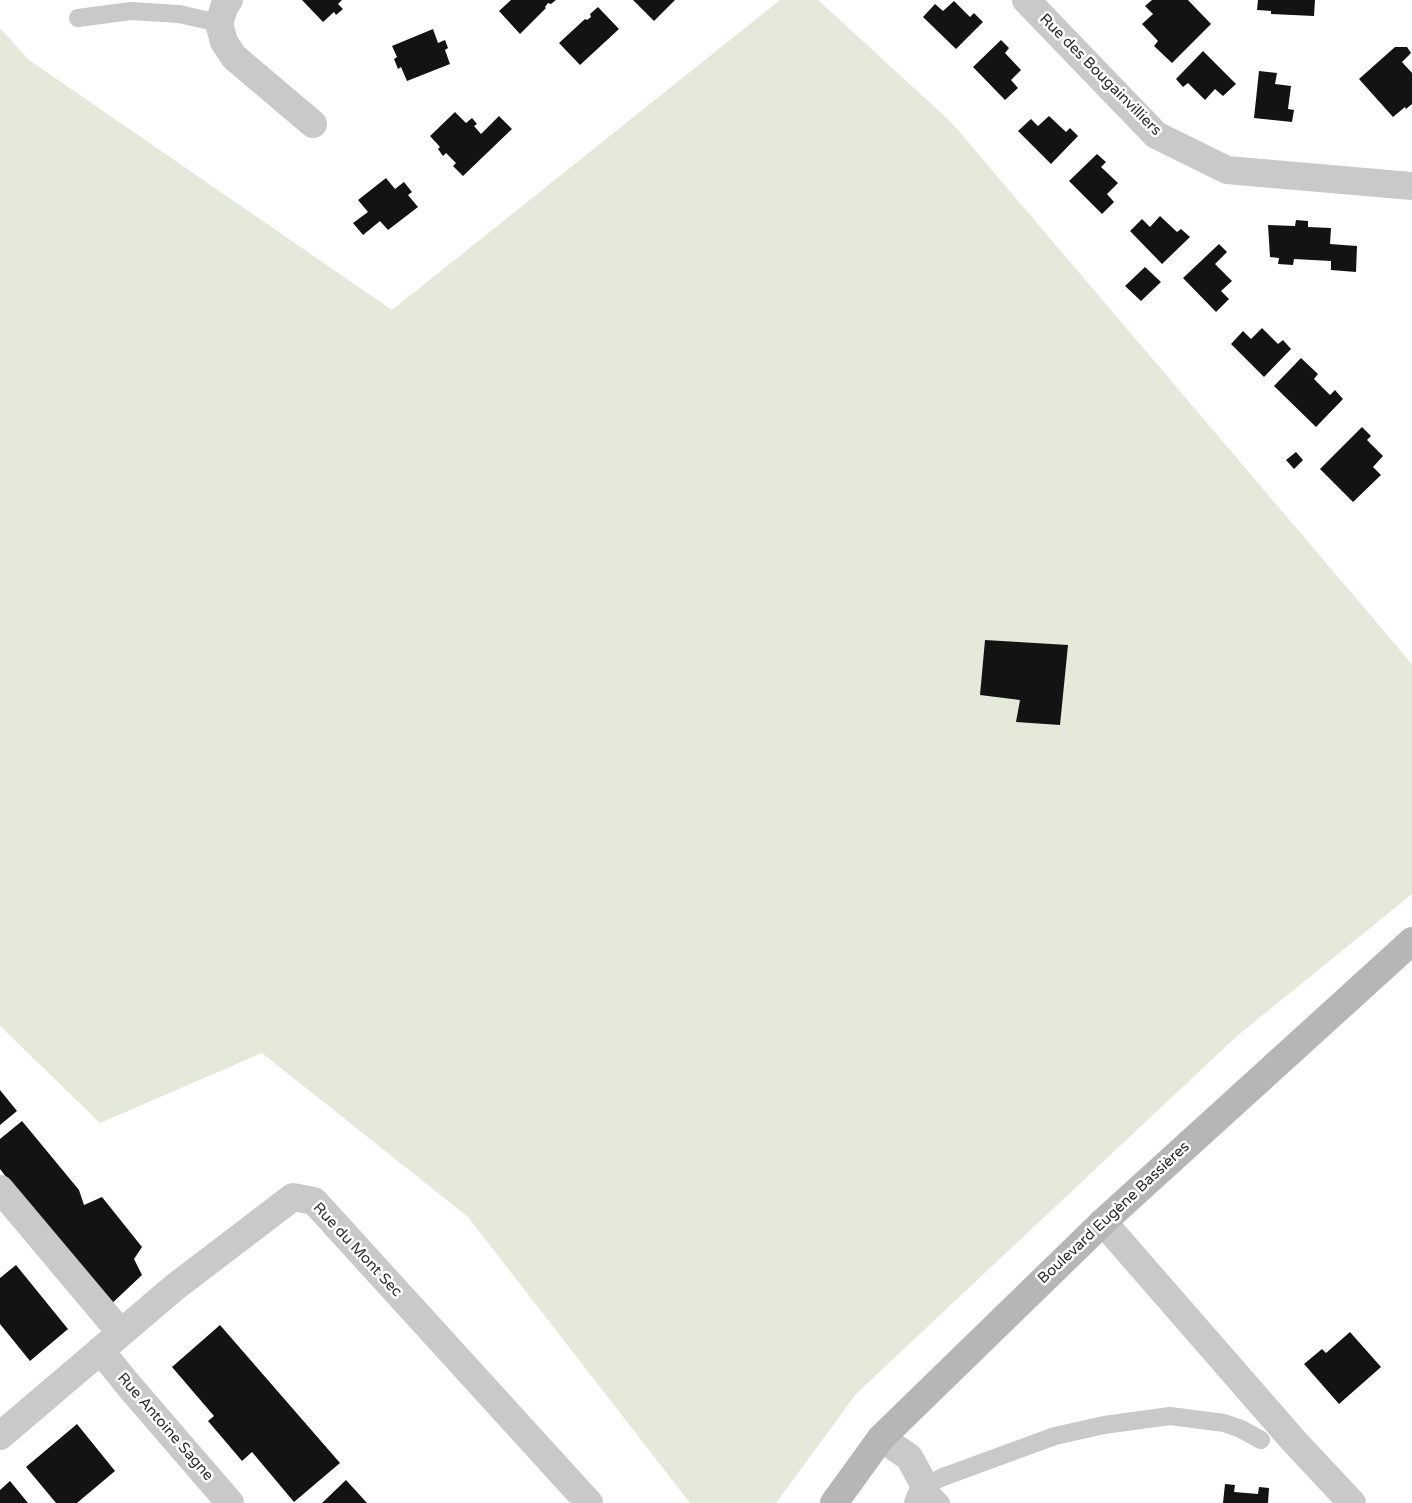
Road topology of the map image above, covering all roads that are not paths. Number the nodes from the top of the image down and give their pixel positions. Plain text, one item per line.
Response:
1 (1026, 0) edge
2 (224, 12) edge
3 (78, 18) dead end
4 (313, 124) dead end
5 (1412, 186) edge
6 (1412, 941) edge
7 (0, 1189) edge
8 (1103, 1222) junction
9 (121, 1333) junction
10 (100, 1350) junction
11 (0, 1436) edge
12 (882, 1438) junction
13 (1261, 1440) dead end
14 (928, 1497) edge
15 (230, 1503) edge
16 (589, 1503) edge
17 (834, 1503) edge
18 (1352, 1503) edge

1 - 5 street, Rue des Bougainvilliers
2 - 3 lane
2 - 4 street
6 - 8 street, Boulevard Eugène Bassières
7 - 9 street
8 - 12 street, Boulevard Eugène Bassières
8 - 18 street
9 - 10 street, Rue du Mont Sec
9 - 16 street, Rue du Mont Sec
10 - 11 street, Rue du Mont Sec
10 - 15 street, Rue Antoine Sagne
12 - 14 street
12 - 17 street, Boulevard Eugène Bassières
13 - 14 lane

